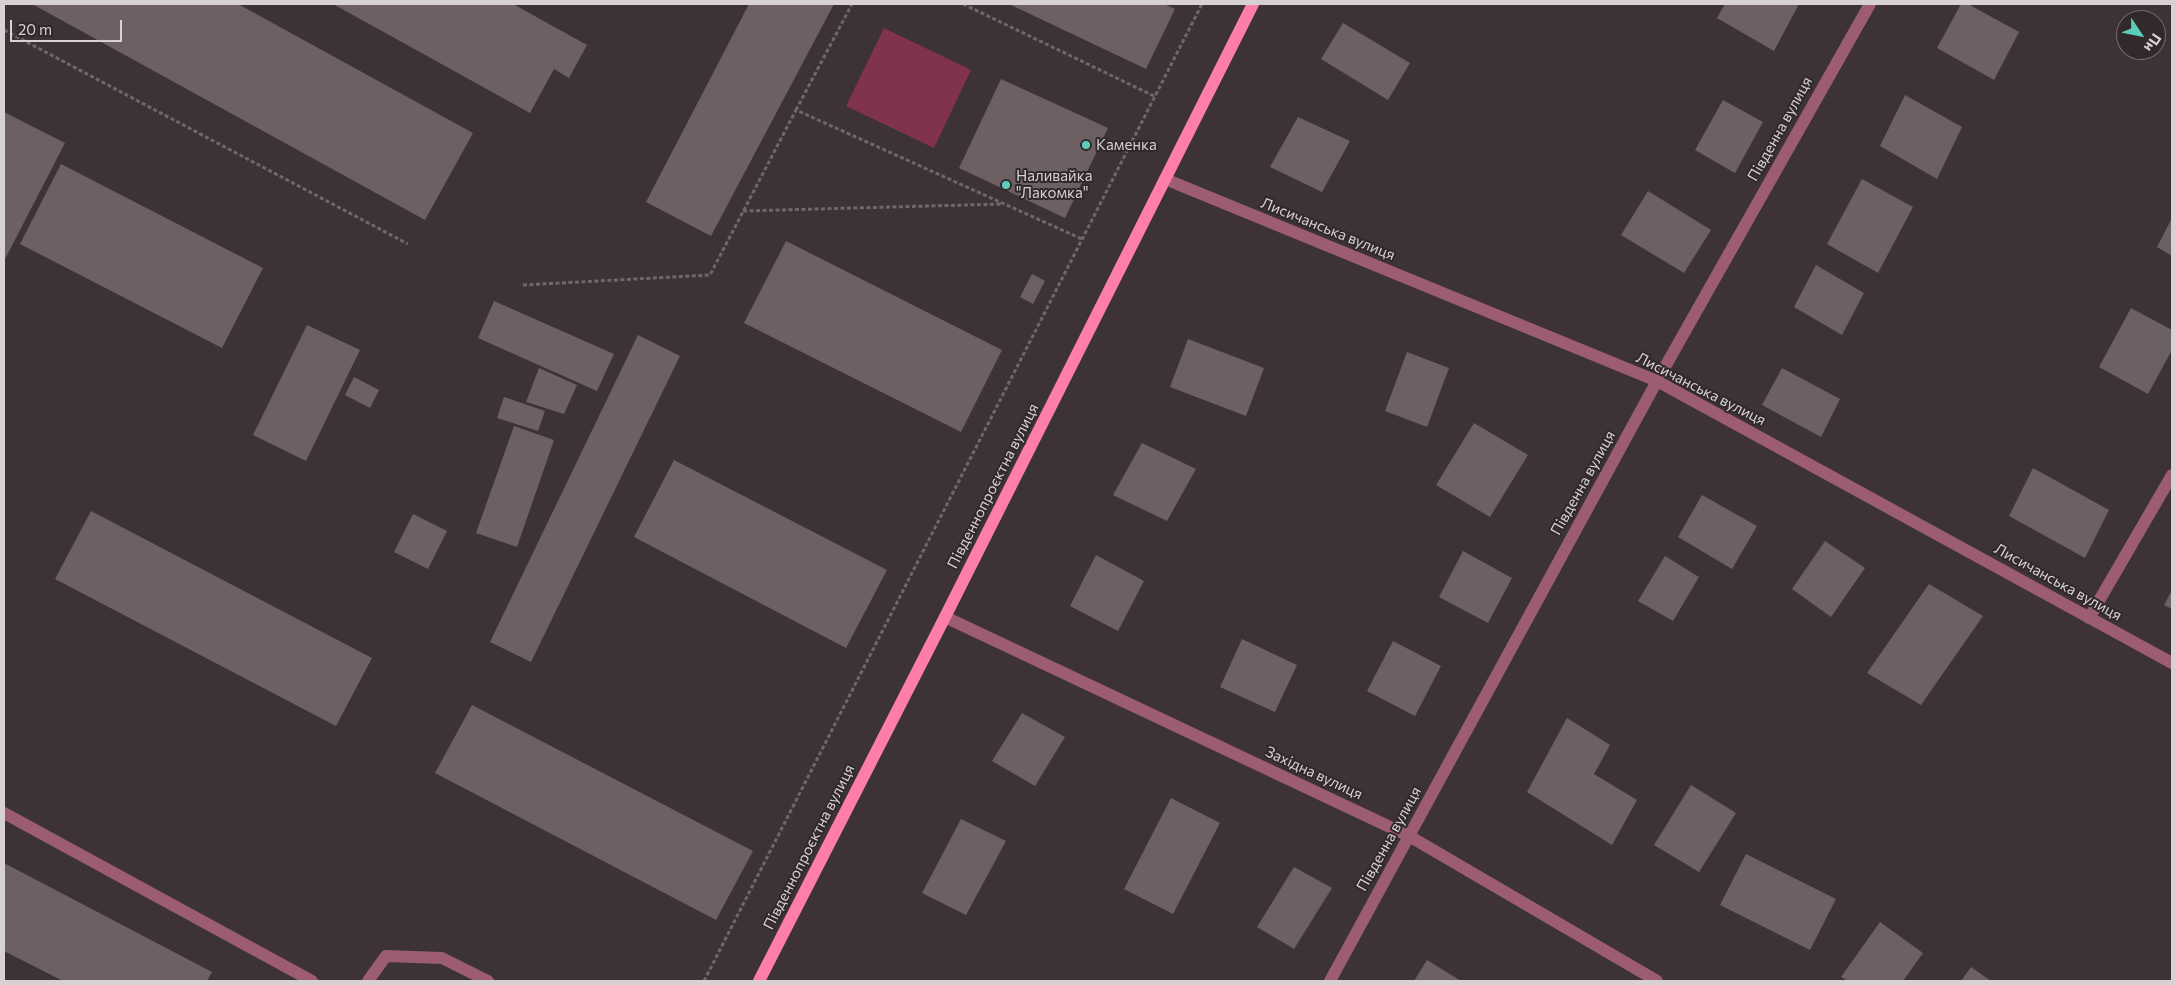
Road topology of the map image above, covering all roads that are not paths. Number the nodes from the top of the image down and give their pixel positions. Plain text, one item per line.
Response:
1 (1253, 4) edge
2 (1870, 4) edge
3 (1165, 180) junction
4 (1657, 381) junction
5 (2172, 475) edge
6 (945, 617) junction
7 (2089, 618) junction
8 (2172, 663) edge
9 (4, 812) edge
10 (1409, 836) junction
11 (312, 981) edge
12 (368, 981) edge
13 (488, 981) edge
14 (759, 981) edge
15 (1330, 981) edge
16 (1657, 981) edge

1 - 3 main road, Південнопроєктна вулиця
2 - 4 street, Південна вулиця
3 - 4 street, Лисичанська вулиця
3 - 6 main road, Південнопроєктна вулиця
4 - 7 street, Лисичанська вулиця
4 - 10 street, Південна вулиця
5 - 7 street
6 - 10 street, Західна вулиця
6 - 14 main road, Південнопроєктна вулиця
7 - 8 street, Лисичанська вулиця
9 - 11 street
10 - 15 street, Південна вулиця
10 - 16 street, Західна вулиця
12 - 13 street

